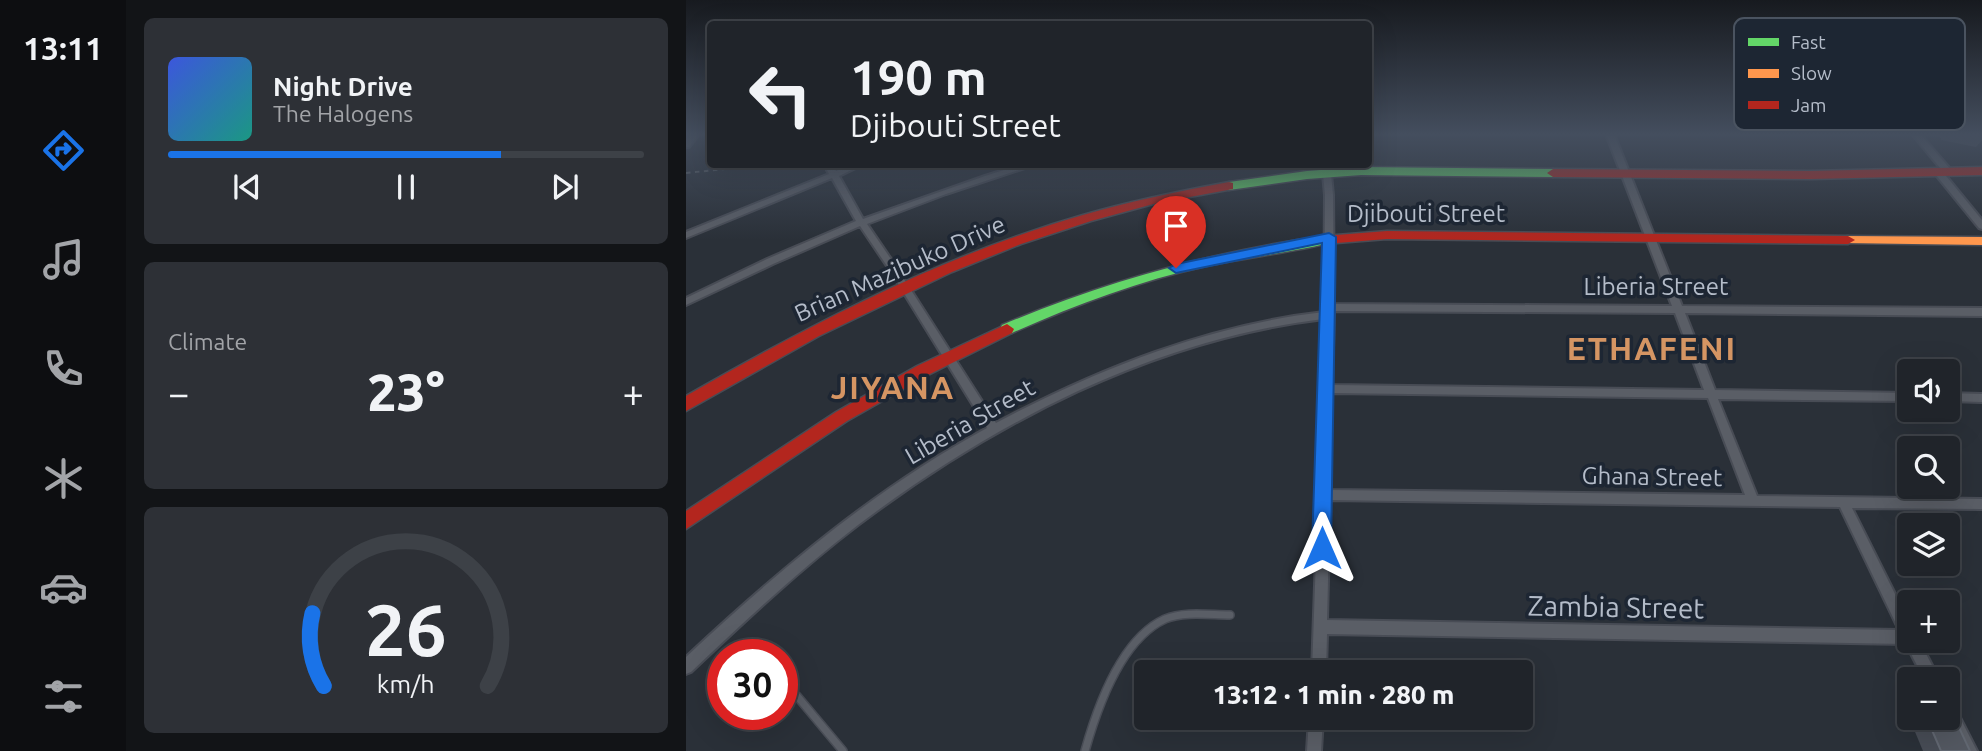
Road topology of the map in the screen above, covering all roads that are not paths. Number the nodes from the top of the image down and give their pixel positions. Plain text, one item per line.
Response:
1 (831, 169) edge
2 (1017, 169) edge
3 (1326, 169) edge
4 (1330, 169) edge
5 (1624, 169) edge
6 (1941, 169) edge
7 (1982, 172) edge
8 (1626, 173) junction
9 (1944, 173) junction
10 (861, 222) junction
11 (1982, 226) edge
12 (686, 235) edge
13 (1329, 237) junction
14 (1650, 237) junction
15 (1982, 241) edge
16 (904, 286) junction
17 (686, 302) edge
18 (1679, 308) junction
19 (1329, 311) junction
20 (1982, 312) edge
21 (948, 354) junction
22 (1325, 389) junction
23 (1711, 394) junction
24 (1897, 397) edge
25 (1960, 397) edge
26 (1982, 398) edge
27 (686, 404) edge
28 (993, 428) junction
29 (1322, 495) junction
30 (1752, 499) junction
31 (1844, 503) junction
32 (1982, 504) edge
33 (686, 521) edge
34 (1897, 611) edge
35 (1230, 615) dead end
36 (1321, 627) junction
37 (1897, 638) edge
38 (1320, 660) edge
39 (686, 667) edge
40 (798, 697) edge
41 (1315, 730) edge
42 (1959, 730) edge
43 (844, 751) edge
44 (1085, 751) edge
45 (1314, 751) edge
46 (1970, 751) edge

1 - 10 street
1 - 12 street
2 - 10 street
3 - 13 street
3 - 16 street, Brian Mazibuko Drive
4 - 8 street, Brian Mazibuko Drive
5 - 8 street
6 - 9 street
7 - 9 street, Brian Mazibuko Drive
8 - 9 street, Brian Mazibuko Drive
8 - 14 street
9 - 11 street
10 - 16 street
10 - 17 street
13 - 14 street, Djibouti Street
13 - 19 street
13 - 21 street, Djibouti Street
14 - 15 street, Djibouti Street
14 - 18 street
16 - 21 street
16 - 27 street, Brian Mazibuko Drive
18 - 19 street, Liberia Street
18 - 20 street, Liberia Street
18 - 23 street
19 - 22 street
19 - 28 street, Liberia Street
21 - 28 street
21 - 33 street, Djibouti Street
22 - 23 street
22 - 29 street
23 - 24 street
23 - 30 street
25 - 26 street
28 - 39 street, Liberia Street
29 - 30 street, Ghana Street
29 - 36 street
30 - 31 street, Ghana Street
31 - 32 street, Ghana Street
31 - 34 street
35 - 44 lane
36 - 37 street, Zambia Street
36 - 38 street
40 - 43 lane
41 - 45 street
42 - 46 street

